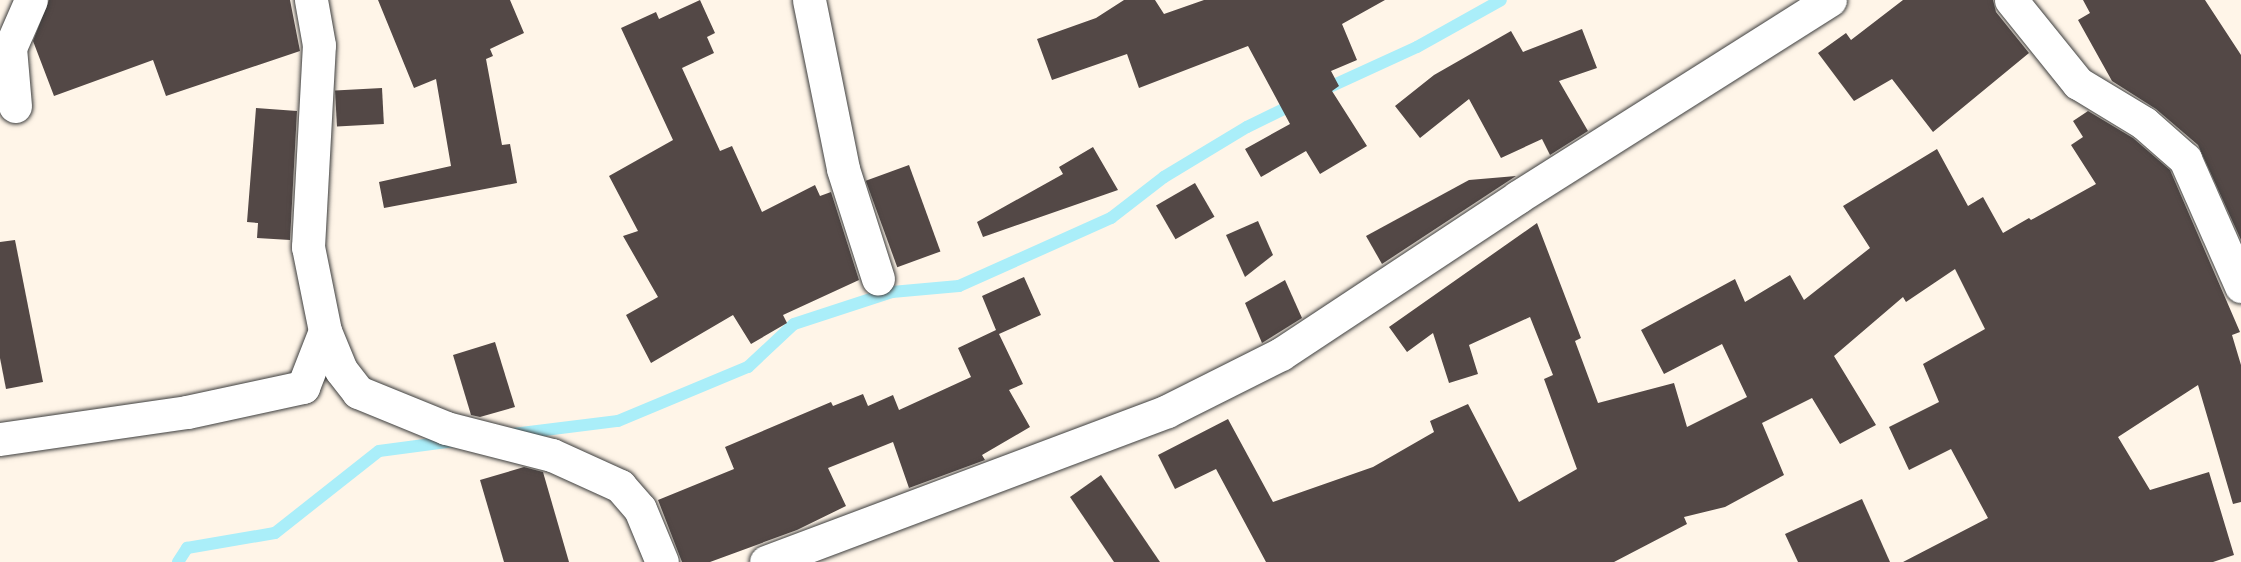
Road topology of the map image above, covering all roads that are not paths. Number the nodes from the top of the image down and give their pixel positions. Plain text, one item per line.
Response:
1 (31, 0) edge
2 (311, 0) edge
3 (809, 0) edge
4 (1830, 0) edge
5 (2011, 0) edge
6 (15, 106) dead end
7 (878, 279) dead end
8 (2241, 286) edge
9 (325, 331) junction
10 (0, 439) edge
11 (835, 552) edge
12 (663, 562) edge
13 (766, 562) edge

1 - 6 street
2 - 9 street
3 - 7 street
4 - 11 street
5 - 8 street
9 - 10 street
9 - 12 street
11 - 13 street

